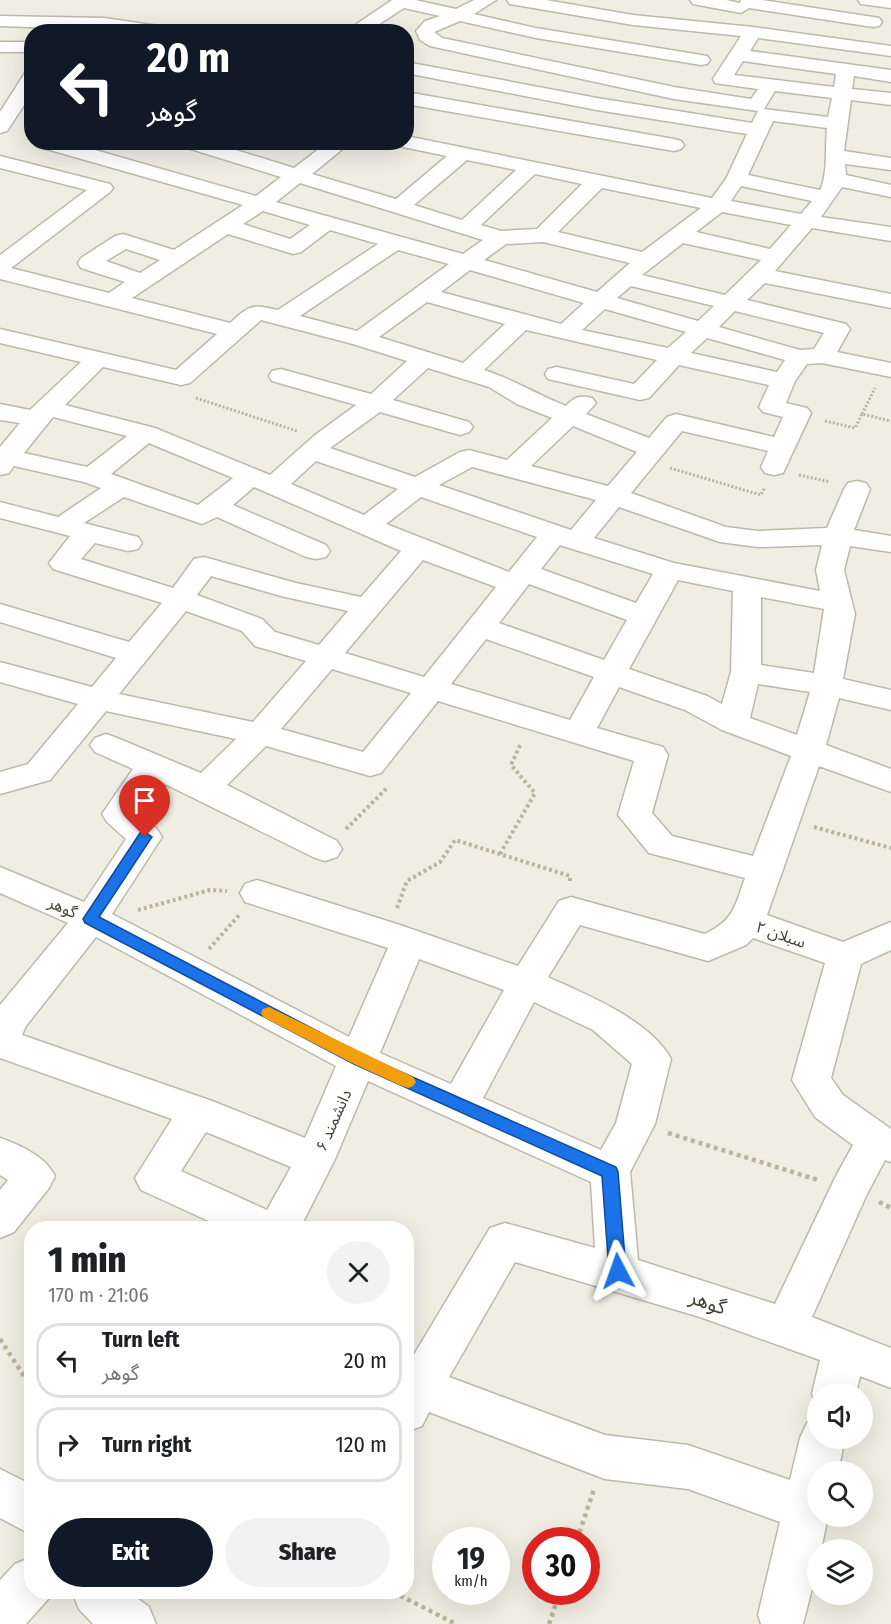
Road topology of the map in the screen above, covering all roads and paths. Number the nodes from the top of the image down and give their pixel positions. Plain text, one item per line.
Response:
1 (73, 0) edge
2 (487, 0) edge
3 (516, 0) edge
4 (699, 0) edge
5 (867, 0) edge
6 (402, 1) edge
7 (890, 2) edge
8 (653, 4) dead end
9 (747, 4) edge
10 (457, 16) junction
11 (633, 20) junction
12 (0, 21) edge
13 (873, 22) dead end
14 (37, 24) edge
15 (63, 24) edge
16 (366, 24) edge
17 (722, 29) junction
18 (753, 32) junction
19 (436, 42) junction
20 (821, 42) junction
21 (616, 45) junction
22 (0, 47) edge
23 (24, 47) edge
24 (891, 51) edge
25 (739, 55) junction
26 (414, 59) edge
27 (812, 65) junction
28 (414, 67) edge
29 (846, 70) junction
30 (594, 76) junction
31 (891, 76) edge
32 (769, 86) junction
33 (674, 93) junction
34 (842, 94) junction
35 (567, 98) junction
36 (891, 99) edge
37 (414, 100) edge
38 (430, 103) junction
39 (24, 104) edge
40 (414, 114) edge
41 (656, 114) junction
42 (859, 118) dead end
43 (530, 119) junction
44 (694, 120) junction
45 (838, 120) junction
46 (0, 128) edge
47 (757, 130) junction
48 (0, 133) edge
49 (24, 138) edge
50 (681, 142) junction
51 (414, 144) edge
52 (725, 147) dead end
53 (71, 150) edge
54 (101, 150) edge
55 (219, 150) edge
56 (331, 150) edge
57 (748, 152) junction
58 (463, 153) junction
59 (92, 156) junction
60 (834, 156) junction
61 (495, 160) junction
62 (0, 162) edge
63 (891, 164) edge
64 (531, 166) junction
65 (298, 175) junction
66 (736, 179) junction
67 (836, 179) junction
68 (598, 180) junction
69 (638, 188) junction
70 (891, 191) edge
71 (826, 198) junction
72 (259, 204) junction
73 (717, 206) junction
74 (399, 207) junction
75 (807, 222) junction
76 (327, 223) junction
77 (226, 226) junction
78 (467, 227) junction
79 (891, 234) edge
80 (678, 235) junction
81 (543, 236) junction
82 (500, 238) junction
83 (394, 243) junction
84 (776, 257) junction
85 (177, 258) junction
86 (646, 260) junction
87 (466, 264) junction
88 (0, 266) edge
89 (0, 272) edge
90 (760, 275) junction
91 (626, 278) junction
92 (143, 281) junction
93 (424, 294) junction
94 (115, 299) junction
95 (601, 301) junction
96 (891, 301) edge
97 (729, 304) junction
98 (282, 318) junction
99 (521, 322) junction
100 (702, 330) junction
101 (234, 331) junction
102 (565, 333) junction
103 (9, 338) edge
104 (361, 339) junction
105 (0, 357) edge
106 (673, 357) junction
107 (811, 357) junction
108 (98, 359) junction
109 (423, 359) junction
110 (891, 370) edge
111 (468, 372) junction
112 (557, 374) dead end
113 (281, 376) dead end
114 (181, 378) junction
115 (783, 381) junction
116 (602, 384) junction
117 (376, 403) junction
118 (0, 412) edge
119 (42, 413) junction
120 (798, 413) junction
121 (568, 417) junction
122 (891, 421) edge
123 (460, 427) dead end
124 (146, 434) junction
125 (319, 446) junction
126 (648, 455) junction
127 (778, 458) junction
128 (2, 459) edge
129 (512, 470) junction
130 (92, 476) junction
131 (263, 480) junction
132 (121, 486) junction
133 (418, 486) junction
134 (857, 489) dead end
135 (613, 496) junction
136 (216, 507) junction
137 (0, 510) edge
138 (368, 525) junction
139 (75, 530) junction
140 (838, 536) junction
141 (565, 537) junction
142 (128, 543) dead end
143 (891, 544) edge
144 (418, 548) junction
145 (316, 551) dead end
146 (669, 570) junction
147 (519, 578) junction
148 (747, 586) junction
149 (180, 599) junction
150 (837, 603) junction
151 (368, 607) junction
152 (0, 614) edge
153 (644, 616) junction
154 (481, 627) junction
155 (135, 654) junction
156 (326, 658) junction
157 (0, 672) edge
158 (746, 672) junction
159 (611, 674) junction
160 (827, 685) junction
161 (431, 688) junction
162 (98, 699) junction
163 (891, 700) edge
164 (532, 719) junction
165 (733, 723) junction
166 (578, 733) junction
167 (260, 734) junction
168 (106, 746) dead end
169 (809, 750) junction
170 (152, 767) junction
171 (891, 781) edge
172 (0, 783) edge
173 (205, 788) junction
174 (782, 819) junction
175 (891, 848) edge
176 (325, 849) dead end
177 (500, 854) junction
178 (764, 871) junction
179 (0, 879) edge
180 (257, 893) junction
181 (571, 910) junction
182 (91, 919) junction
183 (747, 922) junction
184 (891, 935) edge
185 (398, 938) junction
186 (845, 956) junction
187 (190, 972) junction
188 (525, 983) junction
189 (0, 1043) edge
190 (359, 1060) junction
191 (459, 1105) junction
192 (198, 1112) junction
193 (635, 1124) junction
194 (884, 1143) edge
195 (0, 1155) edge
196 (315, 1159) junction
197 (610, 1172) junction
198 (849, 1190) junction
199 (891, 1208) edge
200 (0, 1220) edge
201 (250, 1221) edge
202 (283, 1221) edge
203 (618, 1271) junction
204 (785, 1329) junction
205 (0, 1339) edge
206 (844, 1349) junction
207 (891, 1368) edge
208 (24, 1376) edge
209 (836, 1383) edge
210 (414, 1388) edge
211 (414, 1394) edge
212 (605, 1457) junction
213 (0, 1492) edge
214 (24, 1507) edge
215 (807, 1509) joint
216 (581, 1527) edge
217 (24, 1590) edge
218 (103, 1599) edge
219 (407, 1599) edge
220 (556, 1605) edge
221 (782, 1615) dead end
222 (0, 1616) edge
223 (132, 1624) edge
224 (456, 1624) edge
225 (549, 1624) edge

1 - 15 street
2 - 10 street
3 - 11 street
4 - 9 street
5 - 7 street
6 - 10 street
6 - 16 street
8 - 11 street
9 - 13 street
9 - 17 street
10 - 19 street
10 - 21 street
11 - 17 street
11 - 21 street
12 - 14 street
17 - 18 street
18 - 20 street
18 - 25 street
19 - 26 street
19 - 30 street
20 - 24 street
20 - 27 street
21 - 30 street
21 - 33 street
22 - 23 street
25 - 27 street
25 - 32 street
27 - 29 street
28 - 35 street
29 - 31 street
29 - 34 street
30 - 33 street
30 - 35 street
32 - 33 street
32 - 34 street
33 - 41 street
34 - 36 street
34 - 45 street
35 - 41 street
37 - 38 street
38 - 40 street
38 - 43 street
39 - 46 street
41 - 44 street
42 - 45 street
43 - 50 street
43 - 61 street
44 - 47 street
44 - 50 street
45 - 47 street
45 - 60 street
47 - 57 street
48 - 49 street
50 - 69 street
51 - 58 street
52 - 57 street
53 - 59 street
54 - 59 street
55 - 65 street
56 - 65 street
57 - 66 street
58 - 61 street
58 - 74 street
59 - 72 street
60 - 63 street
60 - 67 street
61 - 64 street
62 - 88 street
64 - 68 street
64 - 78 street
65 - 72 street
65 - 74 street
66 - 71 street
66 - 73 street
67 - 70 street
67 - 71 street
68 - 69 street
68 - 81 street
69 - 73 street
71 - 75 street
72 - 76 street
72 - 77 street
73 - 75 street
73 - 80 street
74 - 78 street
75 - 79 street
75 - 84 street
76 - 77 street
76 - 83 street
77 - 85 street
78 - 82 street
80 - 84 street
80 - 86 street
81 - 82 street
81 - 86 street
82 - 87 street
83 - 87 street
83 - 98 street
84 - 90 street
85 - 92 street
85 - 92 street
86 - 91 street
87 - 93 street
87 - 95 street
89 - 94 street
90 - 96 street
90 - 97 street
91 - 95 street
91 - 97 street
92 - 94 street
93 - 99 street
93 - 104 street
94 - 101 street
95 - 100 street
95 - 102 street
97 - 100 street
97 - 107 street
98 - 101 street
98 - 104 street
99 - 102 street
99 - 111 street
100 - 106 street
100 - 107 street
101 - 114 street
102 - 106 street
103 - 105 street
103 - 108 street
104 - 109 street
106 - 115 street
106 - 116 street
107 - 110 street
107 - 115 street
108 - 114 street
108 - 119 street
109 - 111 street
109 - 117 street
111 - 121 street
112 - 116 street
113 - 117 street
114 - 125 path
115 - 120 street
116 - 121 street
117 - 123 street
117 - 125 street
118 - 119 street
119 - 124 street
119 - 128 street
120 - 122 path
120 - 127 street
121 - 126 street
121 - 129 street
124 - 130 street
124 - 131 street
125 - 131 street
125 - 133 street
126 - 127 street
126 - 127 path
126 - 135 street
128 - 130 street
129 - 133 street
129 - 135 street
130 - 132 street
131 - 136 street
131 - 138 street
132 - 136 street
132 - 139 street
133 - 138 street
133 - 141 street
134 - 140 street
135 - 140 street
135 - 141 street
136 - 145 street
137 - 139 street
138 - 144 street
139 - 142 street
139 - 149 street
140 - 143 street
140 - 150 street
141 - 146 street
141 - 147 street
144 - 147 street
144 - 151 street
146 - 148 street
146 - 153 street
147 - 153 street
147 - 154 street
148 - 150 street
148 - 158 street
149 - 151 street
149 - 155 street
149 - 156 street
150 - 160 street
151 - 156 street
152 - 155 street
153 - 159 street
154 - 159 street
154 - 161 street
155 - 162 street
156 - 161 street
156 - 167 street
157 - 162 street
158 - 160 street
158 - 165 street
159 - 165 street
159 - 166 street
160 - 163 street
160 - 169 street
161 - 164 street
161 - 167 street
162 - 167 street
162 - 172 street
164 - 166 street
164 - 177 path
165 - 169 street
166 - 178 street
167 - 173 street
168 - 170 street
169 - 171 street
169 - 174 street
170 - 173 street
170 - 182 street
173 - 176 street
174 - 175 path
174 - 178 street
177 - 181 path
177 - 185 path
178 - 183 street
179 - 182 street, گوهر
180 - 182 path
180 - 185 street
180 - 187 path
181 - 183 street, سبلان ۲
181 - 188 street
182 - 187 street, گوهر
182 - 189 street
183 - 186 street, سبلان ۲
184 - 186 street
185 - 188 street
185 - 190 street, دانشمند ۶
186 - 194 street
187 - 190 street, گوهر
188 - 191 street
188 - 193 street
189 - 192 street
190 - 191 street, گوهر
190 - 196 street, دانشمند ۶
191 - 197 street, گوهر
192 - 196 street
192 - 201 street
193 - 197 street
193 - 198 path
194 - 198 street
195 - 200 street
196 - 202 street, دانشمند ۶
197 - 203 street
198 - 199 path
198 - 204 street
203 - 204 street, گوهر
203 - 210 street, گوهر
204 - 206 street, گوهر
205 - 208 path
206 - 207 street, گوهر
206 - 209 street
211 - 212 street
212 - 215 street
212 - 216 path
213 - 214 street
215 - 221 street
217 - 222 street
218 - 223 street
219 - 224 path
220 - 225 path

